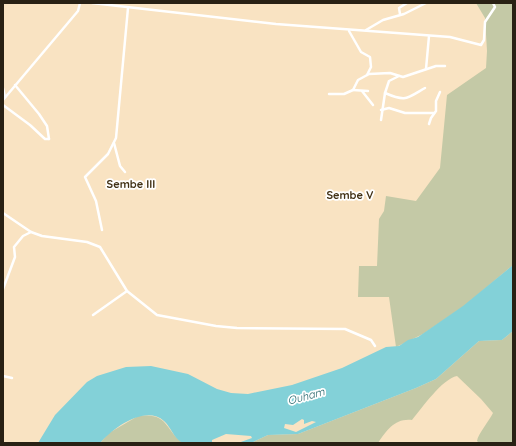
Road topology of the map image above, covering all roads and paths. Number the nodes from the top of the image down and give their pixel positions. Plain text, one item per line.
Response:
1 (80, 3) edge
2 (92, 3) edge
3 (407, 3) edge
4 (426, 3) edge
5 (493, 3) edge
6 (128, 8) junction
7 (400, 14) junction
8 (349, 30) junction
9 (362, 32) junction
10 (429, 36) junction
11 (445, 66) dead end
12 (426, 69) junction
13 (366, 75) junction
14 (401, 76) junction
15 (15, 85) junction
16 (3, 88) edge
17 (425, 88) dead end
18 (353, 90) junction
19 (362, 91) junction
20 (368, 91) dead end
21 (440, 92) dead end
22 (385, 93) junction
23 (329, 94) dead end
24 (4, 99) edge
25 (3, 105) edge
26 (373, 106) dead end
27 (381, 110) junction
28 (434, 113) junction
29 (380, 120) dead end
30 (430, 124) dead end
31 (114, 143) junction
32 (124, 172) dead end
33 (3, 213) edge
34 (102, 230) dead end
35 (31, 232) junction
36 (3, 289) edge
37 (127, 291) junction
38 (92, 315) dead end
39 (375, 346) dead end
40 (3, 376) edge
41 (12, 378) dead end

1 - 15 street
2 - 6 street
3 - 7 street
4 - 7 street
5 - 10 street
6 - 8 street
6 - 31 street
7 - 9 street
8 - 9 street
8 - 13 street
9 - 10 street
10 - 12 street
11 - 12 street
12 - 14 street
13 - 14 street
13 - 18 street
14 - 22 street
15 - 24 street
15 - 25 street
16 - 24 street
17 - 22 street
18 - 19 street
18 - 23 street
19 - 20 street
19 - 26 street
21 - 28 street
22 - 27 street
27 - 28 street
27 - 29 street
28 - 30 street
31 - 32 street
31 - 34 street
33 - 35 street
35 - 36 street
35 - 37 street
37 - 38 street
37 - 39 street
40 - 41 street

